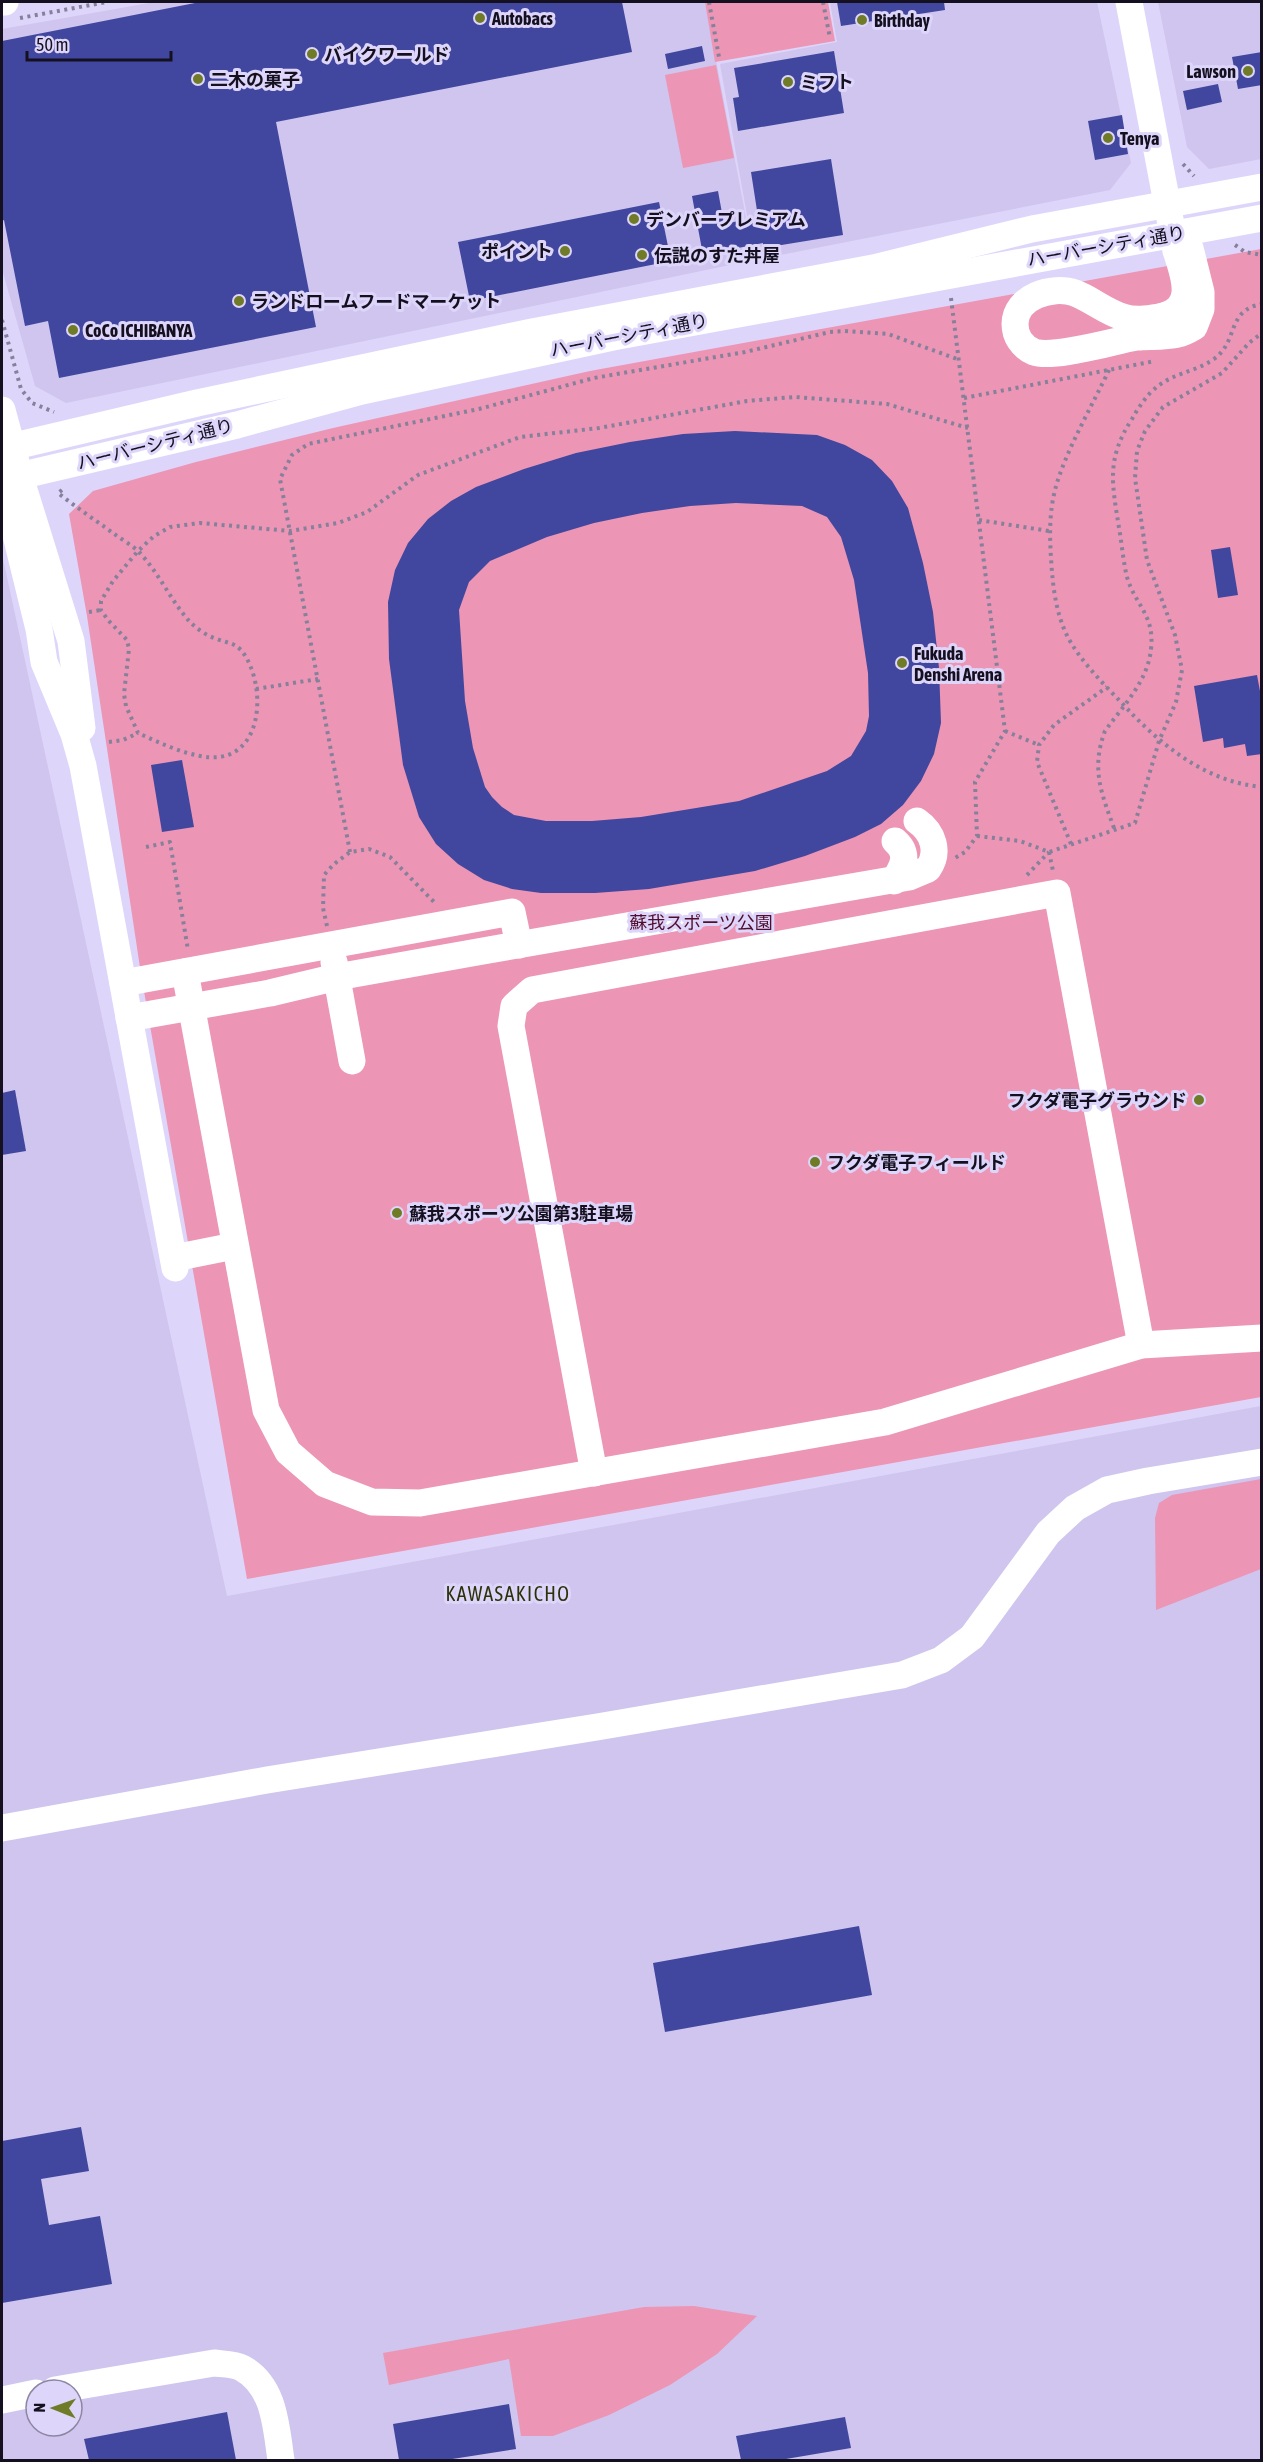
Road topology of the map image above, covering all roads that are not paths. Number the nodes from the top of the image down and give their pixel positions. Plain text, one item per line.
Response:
1 (1129, 2) edge
2 (1262, 187) edge
3 (1169, 204) junction
4 (1262, 218) edge
5 (1174, 233) junction
6 (2, 410) edge
7 (7, 448) edge
8 (6, 479) edge
9 (73, 655) junction
10 (44, 662) junction
11 (83, 766) junction
12 (917, 820) dead end
13 (895, 841) dead end
14 (894, 881) junction
15 (331, 945) junction
16 (519, 945) junction
17 (261, 957) junction
18 (188, 971) junction
19 (337, 977) junction
20 (123, 983) junction
21 (270, 993) junction
22 (192, 1006) junction
23 (129, 1018) junction
24 (352, 1061) dead end
25 (234, 1246) junction
26 (1262, 1338) edge
27 (1141, 1345) junction
28 (1262, 1462) edge
29 (594, 1473) junction
30 (2, 1828) edge
31 (84, 2385) edge
32 (24, 2395) edge
33 (2, 2400) edge
34 (281, 2460) edge

1 - 3 street
2 - 3 street, ハーバーシティ通り
3 - 5 street
3 - 7 street, ハーバーシティ通り
4 - 5 street, ハーバーシティ通り
5 - 5 street
5 - 8 street, ハーバーシティ通り
6 - 7 street
7 - 8 street
8 - 9 street
8 - 10 street
9 - 10 street
9 - 11 street
10 - 11 street
11 - 20 street
12 - 14 street
13 - 14 street
14 - 16 street
15 - 16 street
15 - 17 street
15 - 19 street
16 - 19 street
17 - 18 street
17 - 21 street
18 - 20 street
18 - 22 street
19 - 21 street
19 - 24 street
20 - 23 street
21 - 22 street
22 - 23 street
22 - 25 street
23 - 25 street
25 - 29 street
26 - 27 street
27 - 29 street
27 - 29 street
28 - 30 street
31 - 34 street
32 - 33 street

